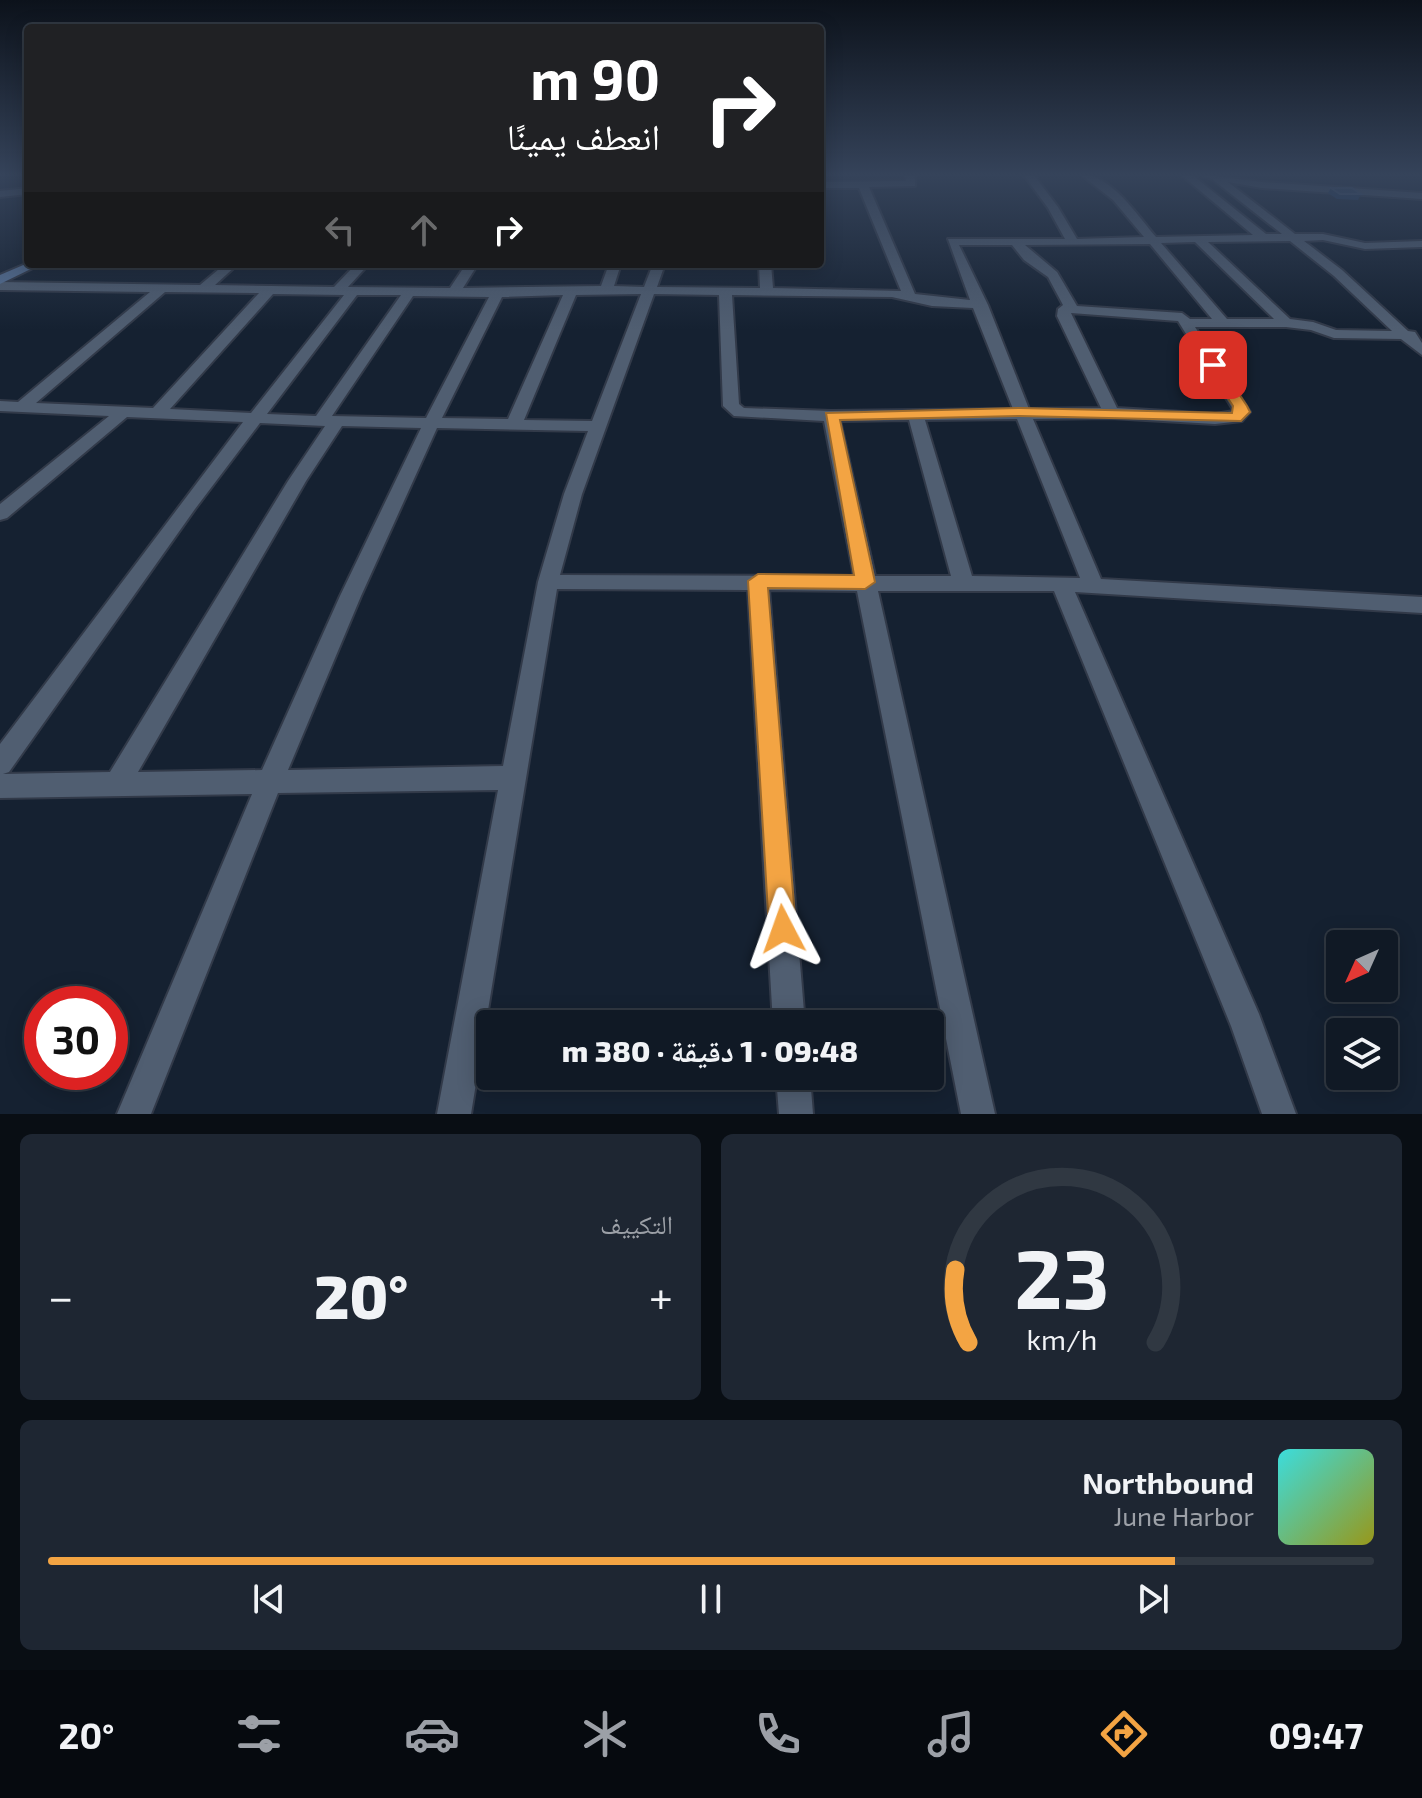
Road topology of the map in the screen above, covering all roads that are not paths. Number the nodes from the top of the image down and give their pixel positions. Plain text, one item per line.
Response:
1 (876, 226) edge
2 (1064, 226) edge
3 (1140, 226) edge
4 (1249, 226) edge
5 (1281, 226) edge
6 (1296, 238) junction
7 (1198, 239) junction
8 (1265, 239) junction
9 (1014, 240) junction
10 (1152, 240) junction
11 (1073, 243) junction
12 (1422, 244) edge
13 (24, 260) edge
14 (28, 268) edge
15 (227, 268) edge
16 (360, 268) edge
17 (469, 268) edge
18 (614, 268) edge
19 (658, 268) edge
20 (765, 268) edge
21 (0, 271) edge
22 (0, 283) edge
23 (162, 288) junction
24 (203, 289) junction
25 (270, 289) junction
26 (347, 289) junction
27 (572, 290) junction
28 (606, 290) junction
29 (410, 291) junction
30 (455, 291) junction
31 (650, 291) junction
32 (725, 292) junction
33 (767, 292) junction
34 (497, 293) junction
35 (909, 295) junction
36 (981, 305) junction
37 (1071, 307) junction
38 (1222, 322) junction
39 (1186, 323) junction
40 (1286, 323) junction
41 (1404, 335) junction
42 (1422, 335) edge
43 (1422, 351) edge
44 (0, 406) edge
45 (22, 407) junction
46 (1020, 412) junction
47 (122, 413) junction
48 (158, 413) junction
49 (1111, 413) junction
50 (915, 414) junction
51 (831, 416) junction
52 (254, 419) junction
53 (329, 421) junction
54 (429, 424) junction
55 (514, 425) junction
56 (601, 426) junction
57 (0, 514) edge
58 (758, 581) junction
59 (548, 582) junction
60 (865, 582) junction
61 (963, 582) junction
62 (1061, 584) junction
63 (1094, 587) junction
64 (1422, 605) edge
65 (0, 764) edge
66 (513, 778) junction
67 (267, 782) junction
68 (117, 784) junction
69 (0, 786) edge
70 (788, 1010) edge
71 (794, 1090) edge
72 (134, 1114) edge
73 (454, 1114) edge
74 (796, 1114) edge
75 (978, 1114) edge
76 (1279, 1114) edge

1 - 35 street
2 - 11 street
3 - 10 street
4 - 8 street
5 - 6 street
6 - 8 street
6 - 12 street
6 - 41 street
7 - 8 street
7 - 10 street
7 - 40 street
9 - 11 street
9 - 36 street
9 - 37 street
10 - 11 street
10 - 38 street
13 - 21 street
14 - 22 street
15 - 24 street
16 - 26 street
17 - 30 street
18 - 28 street
19 - 31 street
20 - 33 street
22 - 23 street
23 - 24 street
23 - 45 street
24 - 25 street
25 - 26 street
25 - 48 street
26 - 29 street
26 - 52 street
27 - 28 street
27 - 34 street
27 - 55 street
28 - 31 street
29 - 30 street
29 - 53 street
30 - 34 street
31 - 32 street
31 - 56 street
32 - 33 street
32 - 51 street
33 - 35 street
34 - 54 street
35 - 36 street
36 - 46 street
37 - 39 street
37 - 49 street
38 - 39 street
38 - 40 street
39 - 49 street
40 - 41 street
41 - 42 street
41 - 43 street
44 - 45 street
45 - 47 street
46 - 49 street
46 - 50 street
46 - 63 street
47 - 48 street
47 - 57 street
48 - 52 street
50 - 51 street
50 - 61 street
51 - 60 street
52 - 53 street
52 - 65 street
53 - 54 street
53 - 68 street
54 - 55 street
54 - 67 street
55 - 56 street
56 - 59 street
58 - 59 street
58 - 60 street
58 - 70 street
59 - 66 street
60 - 61 street
60 - 75 street
61 - 62 street
62 - 63 street
62 - 76 street
63 - 64 street
66 - 67 street
66 - 73 street
67 - 68 street
67 - 72 street
68 - 69 street
71 - 74 street

